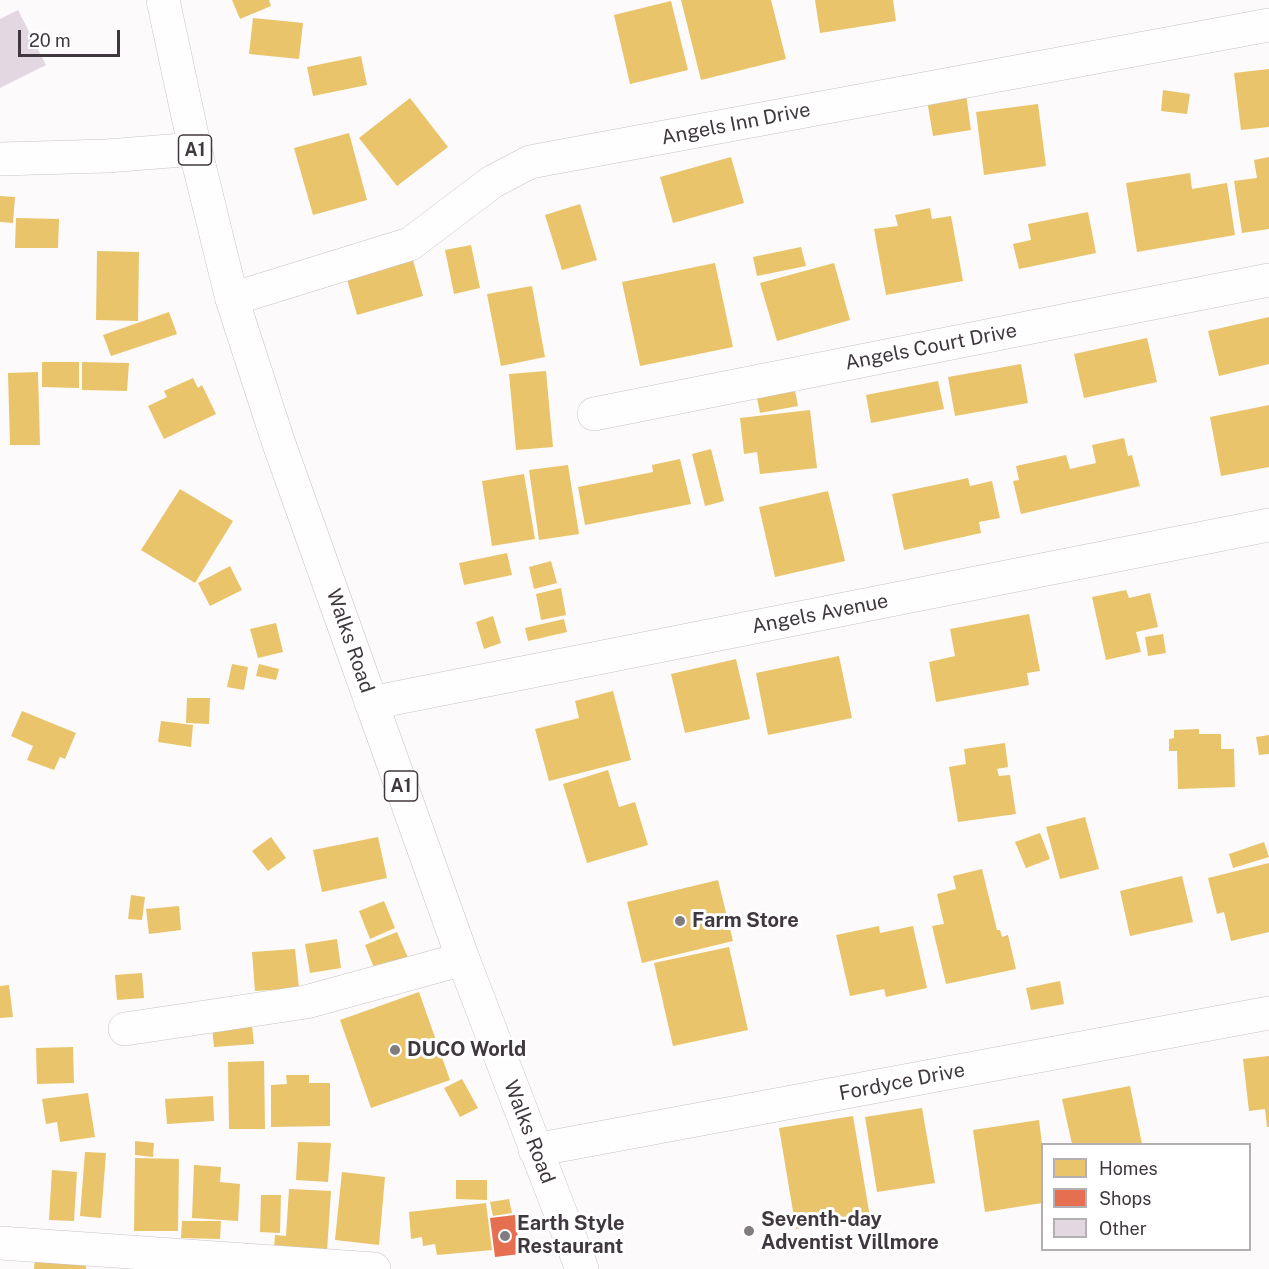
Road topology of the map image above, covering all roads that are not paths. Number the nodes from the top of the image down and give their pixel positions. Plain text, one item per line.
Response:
1 (163, 0) edge
2 (1269, 25) edge
3 (195, 149) junction
4 (0, 159) edge
5 (1269, 280) edge
6 (232, 299) junction
7 (594, 414) dead end
8 (1269, 525) edge
9 (371, 703) junction
10 (464, 959) junction
11 (1269, 1013) edge
12 (125, 1029) dead end
13 (535, 1150) junction
14 (0, 1244) edge
15 (374, 1269) edge
16 (582, 1269) edge

1 - 3 street, Walks Road / A1
2 - 6 street, Angels Inn Drive
3 - 4 street
3 - 6 street, Walks Road / A1
5 - 7 street, Angels Court Drive
6 - 9 street, Walks Road / A1
8 - 9 street, Angels Avenue
9 - 10 street, Walks Road / A1
10 - 12 street
10 - 13 street, Walks Road / A1
11 - 13 street, Fordyce Drive
13 - 16 street, Walks Road / A1
14 - 15 street

